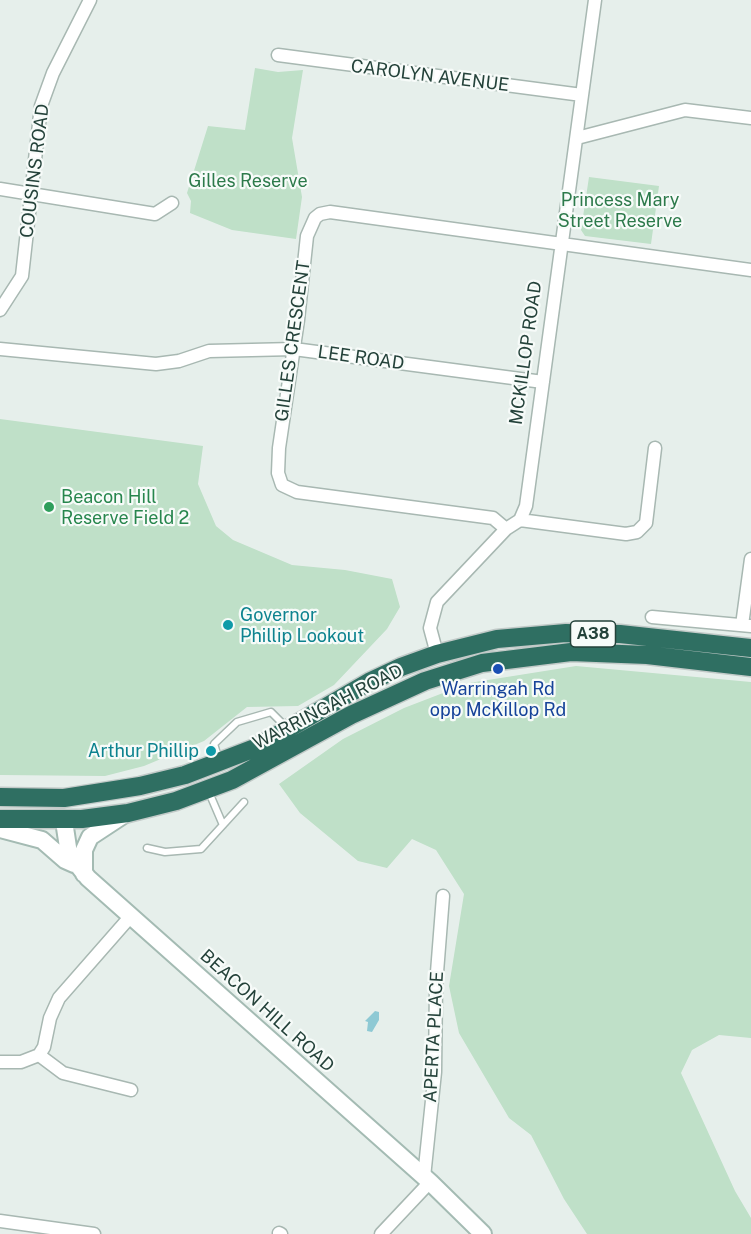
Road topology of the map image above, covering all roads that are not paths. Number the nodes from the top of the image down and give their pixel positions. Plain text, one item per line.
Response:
1 (90, 0) edge
2 (595, 0) edge
3 (278, 55) dead end
4 (582, 94) junction
5 (751, 118) edge
6 (577, 138) junction
7 (0, 189) edge
8 (30, 194) junction
9 (172, 203) dead end
10 (562, 244) junction
11 (751, 270) edge
12 (0, 310) edge
13 (294, 348) junction
14 (0, 349) edge
15 (543, 382) junction
16 (655, 448) dead end
17 (520, 519) junction
18 (506, 529) junction
19 (751, 559) edge
20 (652, 616) dead end
21 (747, 625) edge
22 (751, 648) edge
23 (437, 654) junction
24 (751, 667) edge
25 (445, 674) junction
26 (290, 730) junction
27 (220, 764) junction
28 (208, 789) junction
29 (0, 797) edge
30 (64, 798) junction
31 (244, 802) dead end
32 (128, 813) junction
33 (0, 819) edge
34 (64, 821) junction
35 (223, 825) junction
36 (0, 829) edge
37 (147, 848) dead end
38 (80, 869) junction
39 (442, 896) dead end
40 (130, 917) junction
41 (39, 1055) junction
42 (0, 1062) edge
43 (130, 1090) dead end
44 (427, 1180) junction
45 (0, 1221) edge
46 (94, 1234) edge
47 (381, 1234) edge
48 (483, 1234) edge

1 - 8 street, COUSINS ROAD
2 - 4 street, MCKILLOP ROAD
3 - 4 street, CAROLYN AVENUE
4 - 6 street, MCKILLOP ROAD
5 - 6 street
6 - 10 street, MCKILLOP ROAD
7 - 8 street
8 - 9 street
8 - 12 street, COUSINS ROAD
10 - 11 street
10 - 13 street, GILLES CRESCENT
10 - 15 street, MCKILLOP ROAD
13 - 14 street, LEE ROAD
13 - 15 street, LEE ROAD
13 - 18 street, GILLES CRESCENT
15 - 17 street, MCKILLOP ROAD
16 - 17 street
17 - 18 street
18 - 23 street
19 - 21 street
20 - 21 street
22 - 23 highway, WARRINGAH ROAD / A38
23 - 25 highway
23 - 26 highway, WARRINGAH ROAD / A38
24 - 25 highway, WARRINGAH ROAD / A38
25 - 28 highway, WARRINGAH ROAD / A38
26 - 27 highway, WARRINGAH ROAD / A38
26 - 27 lane
27 - 30 highway, WARRINGAH ROAD / A38
28 - 32 highway, WARRINGAH ROAD / A38
28 - 35 lane
29 - 30 highway, WARRINGAH ROAD / A38
30 - 34 highway, BEACON HILL ROAD
31 - 35 lane
32 - 34 highway, WARRINGAH ROAD / A38
32 - 38 main road
33 - 34 highway, WARRINGAH ROAD / A38
34 - 38 main road, BEACON HILL ROAD
35 - 37 lane
36 - 38 main road
38 - 40 main road, BEACON HILL ROAD
39 - 44 street, APERTA PLACE
40 - 41 street
40 - 44 main road, BEACON HILL ROAD
41 - 42 street
41 - 43 street
44 - 47 street
44 - 48 main road, BEACON HILL ROAD
45 - 46 street

